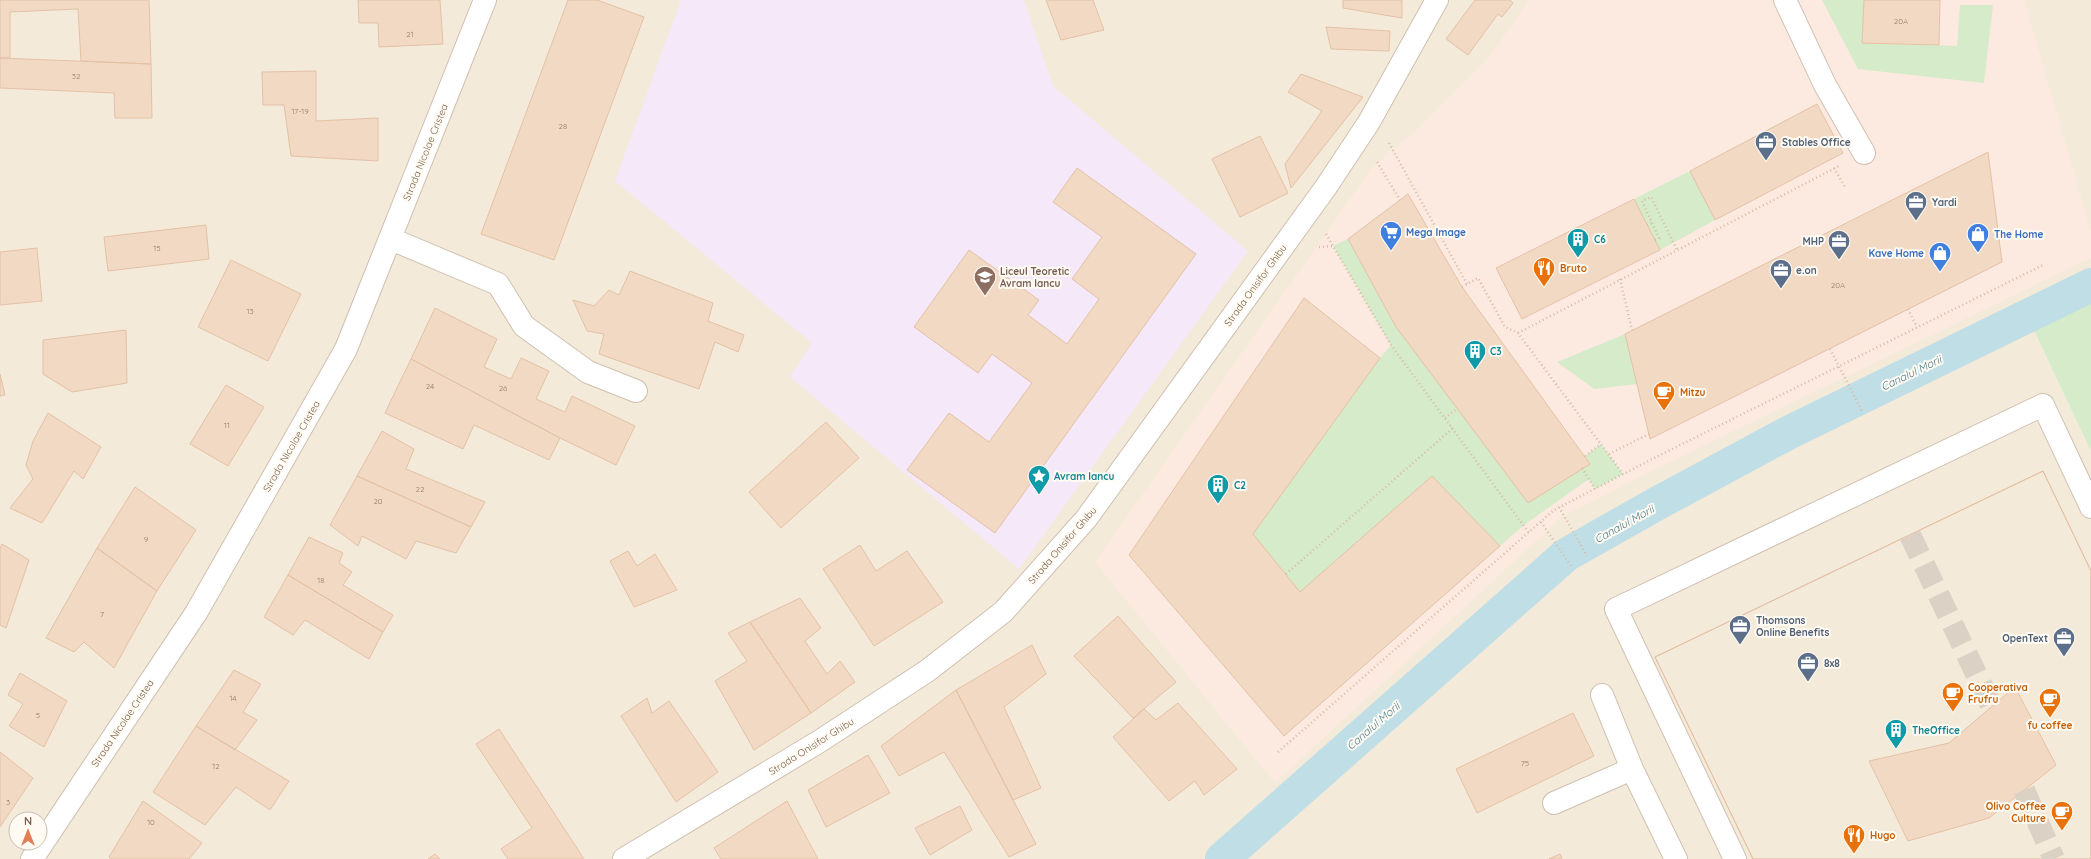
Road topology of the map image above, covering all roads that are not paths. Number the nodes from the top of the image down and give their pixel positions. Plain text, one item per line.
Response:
1 (485, 0) edge
2 (1437, 0) edge
3 (1785, 0) edge
4 (1864, 153) road end
5 (391, 239) junction
6 (636, 391) dead end
7 (2091, 507) edge
8 (1602, 695) dead end
9 (1632, 769) junction
10 (1554, 803) dead end
11 (32, 859) edge
12 (624, 859) edge
13 (1676, 859) edge
14 (1735, 859) edge

1 - 5 street, Strada Nicolae Cristea
2 - 12 street, Strada Onisifor Ghibu
3 - 4 street
5 - 6 street
5 - 11 street, Strada Nicolae Cristea
7 - 14 street
8 - 9 street
9 - 10 street
9 - 13 street

